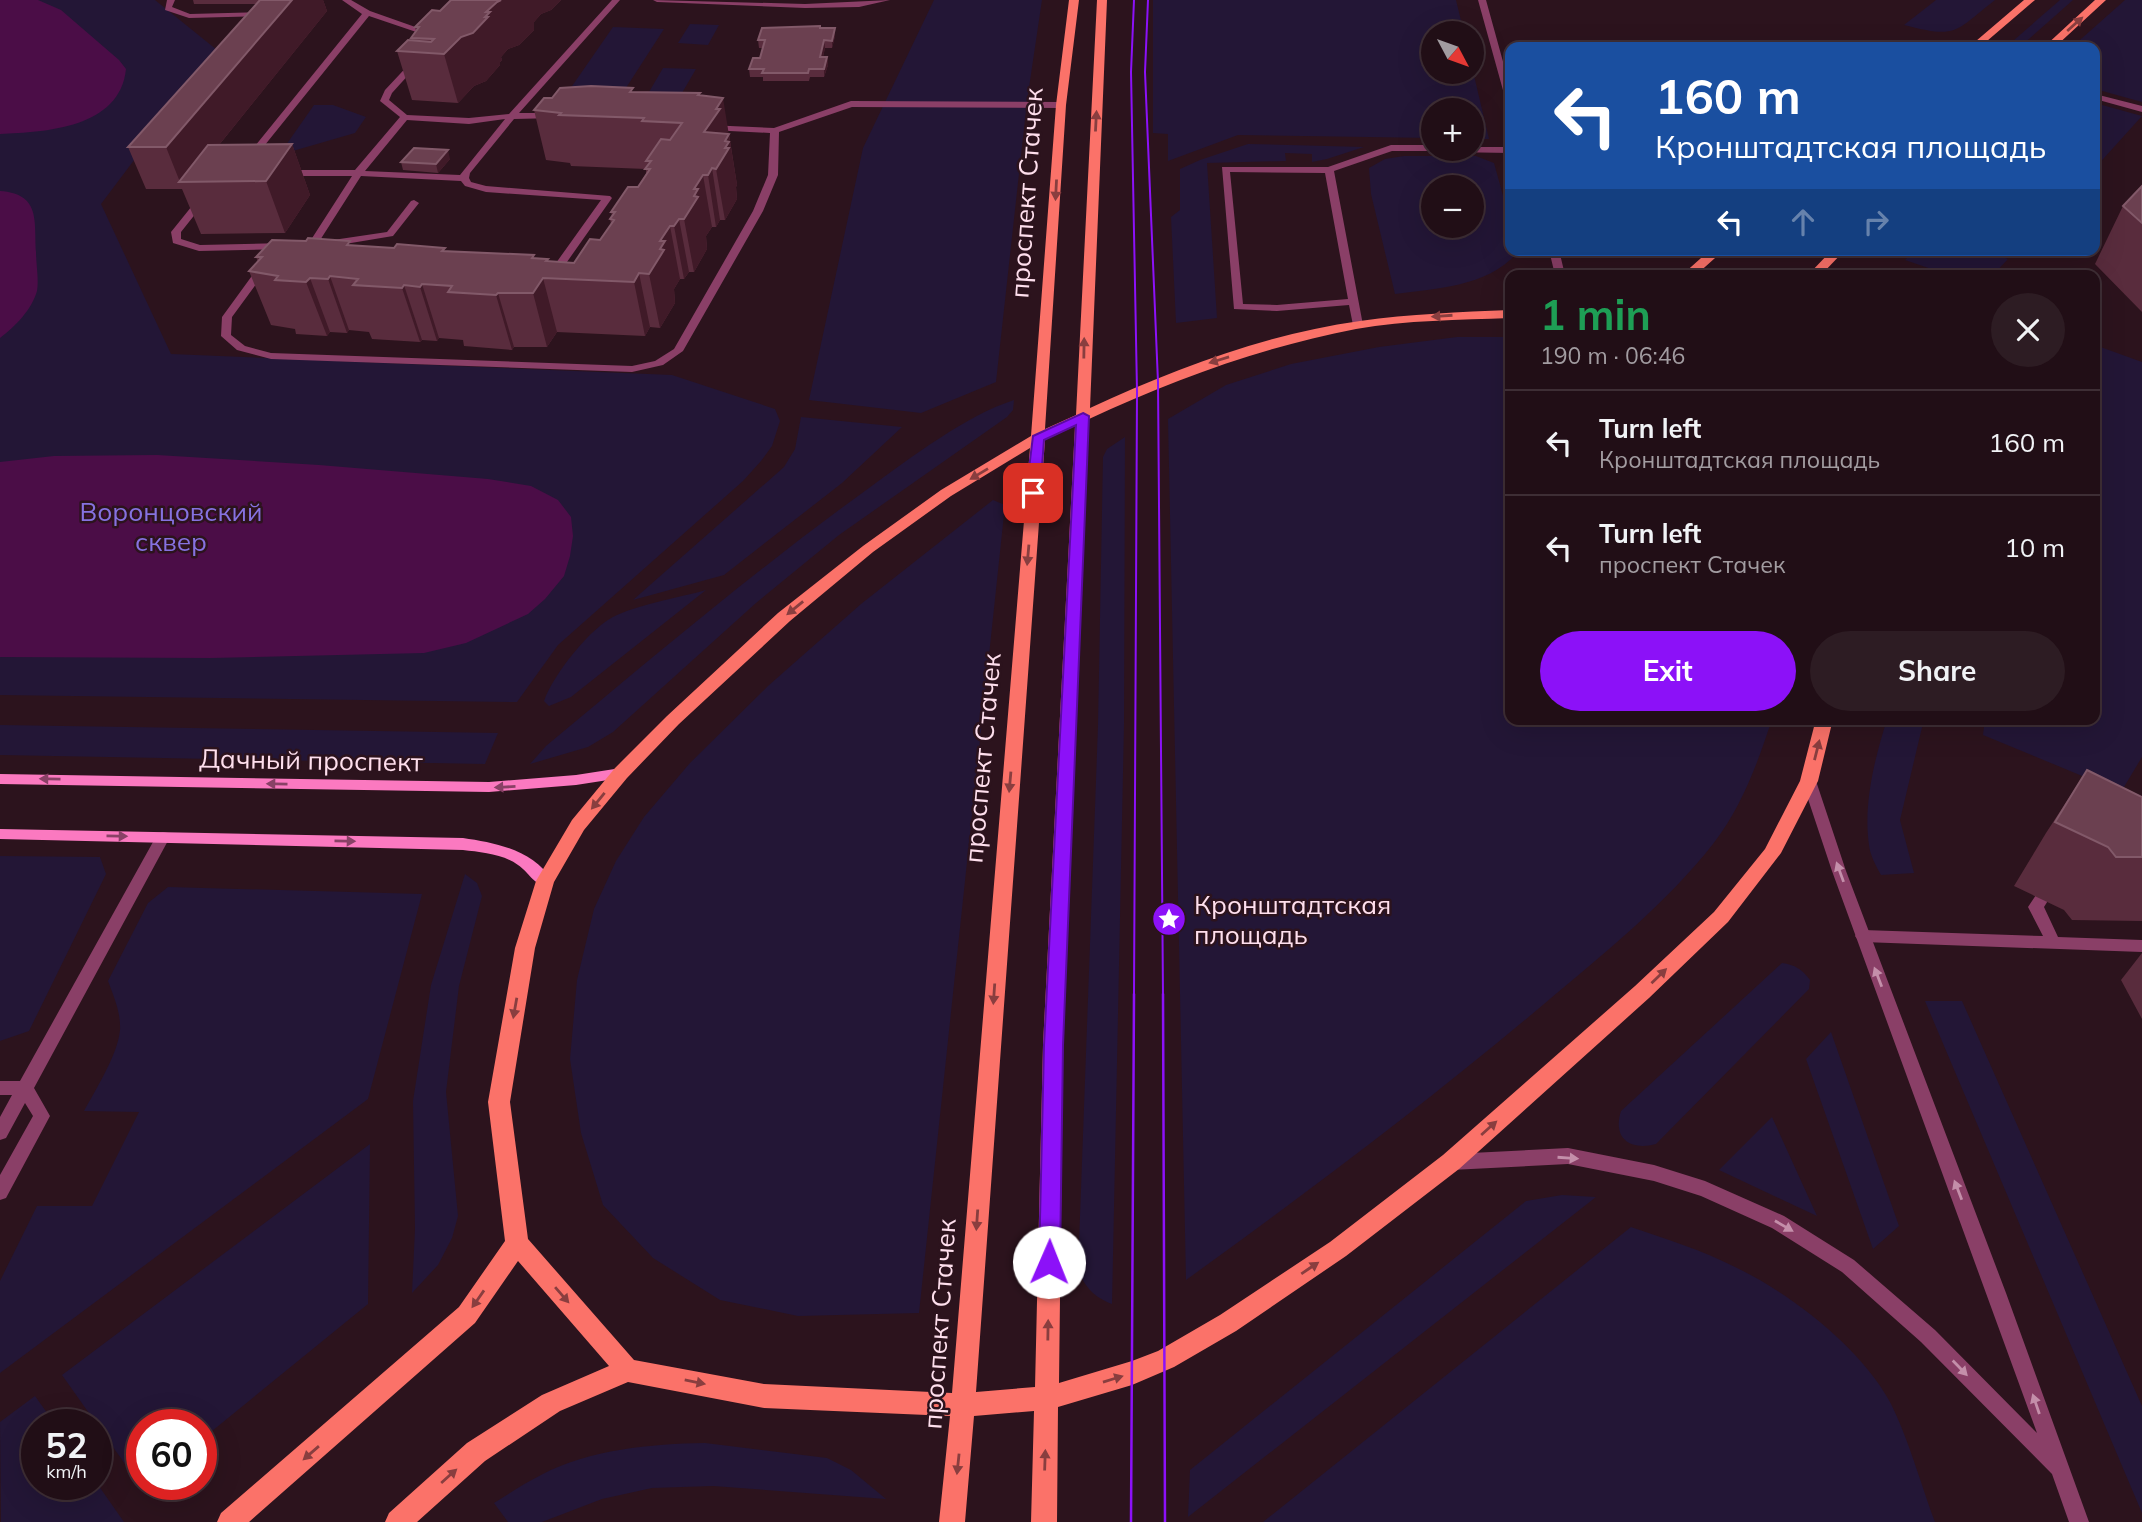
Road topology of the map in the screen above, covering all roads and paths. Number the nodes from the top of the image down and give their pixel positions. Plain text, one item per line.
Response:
1 (171, 0) edge
2 (347, 0) edge
3 (616, 0) edge
4 (657, 0) edge
5 (887, 0) edge
6 (1074, 0) edge
7 (1102, 0) edge
8 (1482, 0) edge
9 (2030, 0) edge
10 (2101, 0) edge
11 (270, 12) edge
12 (367, 13) junction
13 (448, 29) edge
14 (439, 37) junction
15 (1980, 42) edge
16 (2055, 42) edge
17 (430, 46) edge
18 (422, 55) edge
19 (1505, 83) edge
20 (2100, 97) edge
21 (1061, 105) junction
22 (2142, 109) edge
23 (512, 116) junction
24 (405, 117) junction
25 (568, 117) edge
26 (696, 126) edge
27 (775, 131) junction
28 (1421, 148) edge
29 (1484, 150) edge
30 (1505, 150) edge
31 (246, 162) edge
32 (1329, 170) junction
33 (280, 173) dead end
34 (358, 173) junction
35 (464, 178) junction
36 (211, 188) edge
37 (414, 203) dead end
38 (278, 246) junction
39 (312, 246) junction
40 (336, 254) edge
41 (1711, 256) edge
42 (1833, 256) edge
43 (1694, 270) edge
44 (1819, 270) edge
45 (546, 283) dead end
46 (1353, 302) junction
47 (1505, 314) edge
48 (1358, 325) junction
49 (1083, 416) junction
50 (1037, 438) junction
51 (1823, 725) edge
52 (621, 773) junction
53 (0, 779) edge
54 (1809, 781) junction
55 (0, 834) edge
56 (163, 837) junction
57 (545, 881) junction
58 (2041, 899) dead end
59 (1863, 936) junction
60 (2054, 943) junction
61 (2142, 946) edge
62 (0, 1088) edge
63 (25, 1088) junction
64 (0, 1133) edge
65 (1451, 1162) junction
66 (0, 1192) edge
67 (517, 1243) junction
68 (628, 1370) junction
69 (1047, 1398) junction
70 (963, 1405) junction
71 (2058, 1468) junction
72 (230, 1522) edge
73 (398, 1522) edge
74 (952, 1522) edge
75 (1044, 1522) edge
76 (2080, 1522) edge

1 - 11 street
2 - 12 street
3 - 23 street
4 - 5 street
6 - 21 main road, проспект Стачек
49 -> 7 main road
8 - 19 street
9 - 15 main road
16 -> 10 main road
12 - 14 street
12 - 31 street
13 - 14 street
14 - 17 street
18 - 24 street
20 - 22 street
21 - 27 street
21 -> 50 main road, проспект Стачек
23 - 24 street
23 - 25 street
23 - 35 street
24 - 34 street
26 - 27 street
27 - 38 street
28 - 32 street
29 - 30 street
32 - 46 street
32 - 46 street
33 - 34 street
34 - 35 street
34 - 39 street
35 - 45 street
36 - 38 street
37 - 39 street
38 - 39 street
39 - 40 street
41 - 43 main road
42 - 44 main road
46 - 48 street
47 -> 48 main road
48 -> 49 main road
49 - 50 main road
69 -> 49 main road
50 -> 52 main road
50 -> 70 main road, проспект Стачек
54 -> 51 main road
52 -> 53 main road, Дачный проспект
52 -> 57 main road
59 -> 54 street
65 -> 54 main road
55 -> 56 main road
56 -> 57 main road
56 - 63 street
57 -> 67 main road
58 - 60 street
59 - 60 street
71 -> 59 street
60 - 61 street
62 - 63 street
63 - 64 street
63 - 66 street
69 -> 65 main road
65 -> 71 street
67 -> 68 main road
67 -> 72 main road
68 -> 70 main road
73 -> 68 main road
69 - 70 main road
75 -> 69 main road
70 -> 74 main road, проспект Стачек
71 - 76 street

